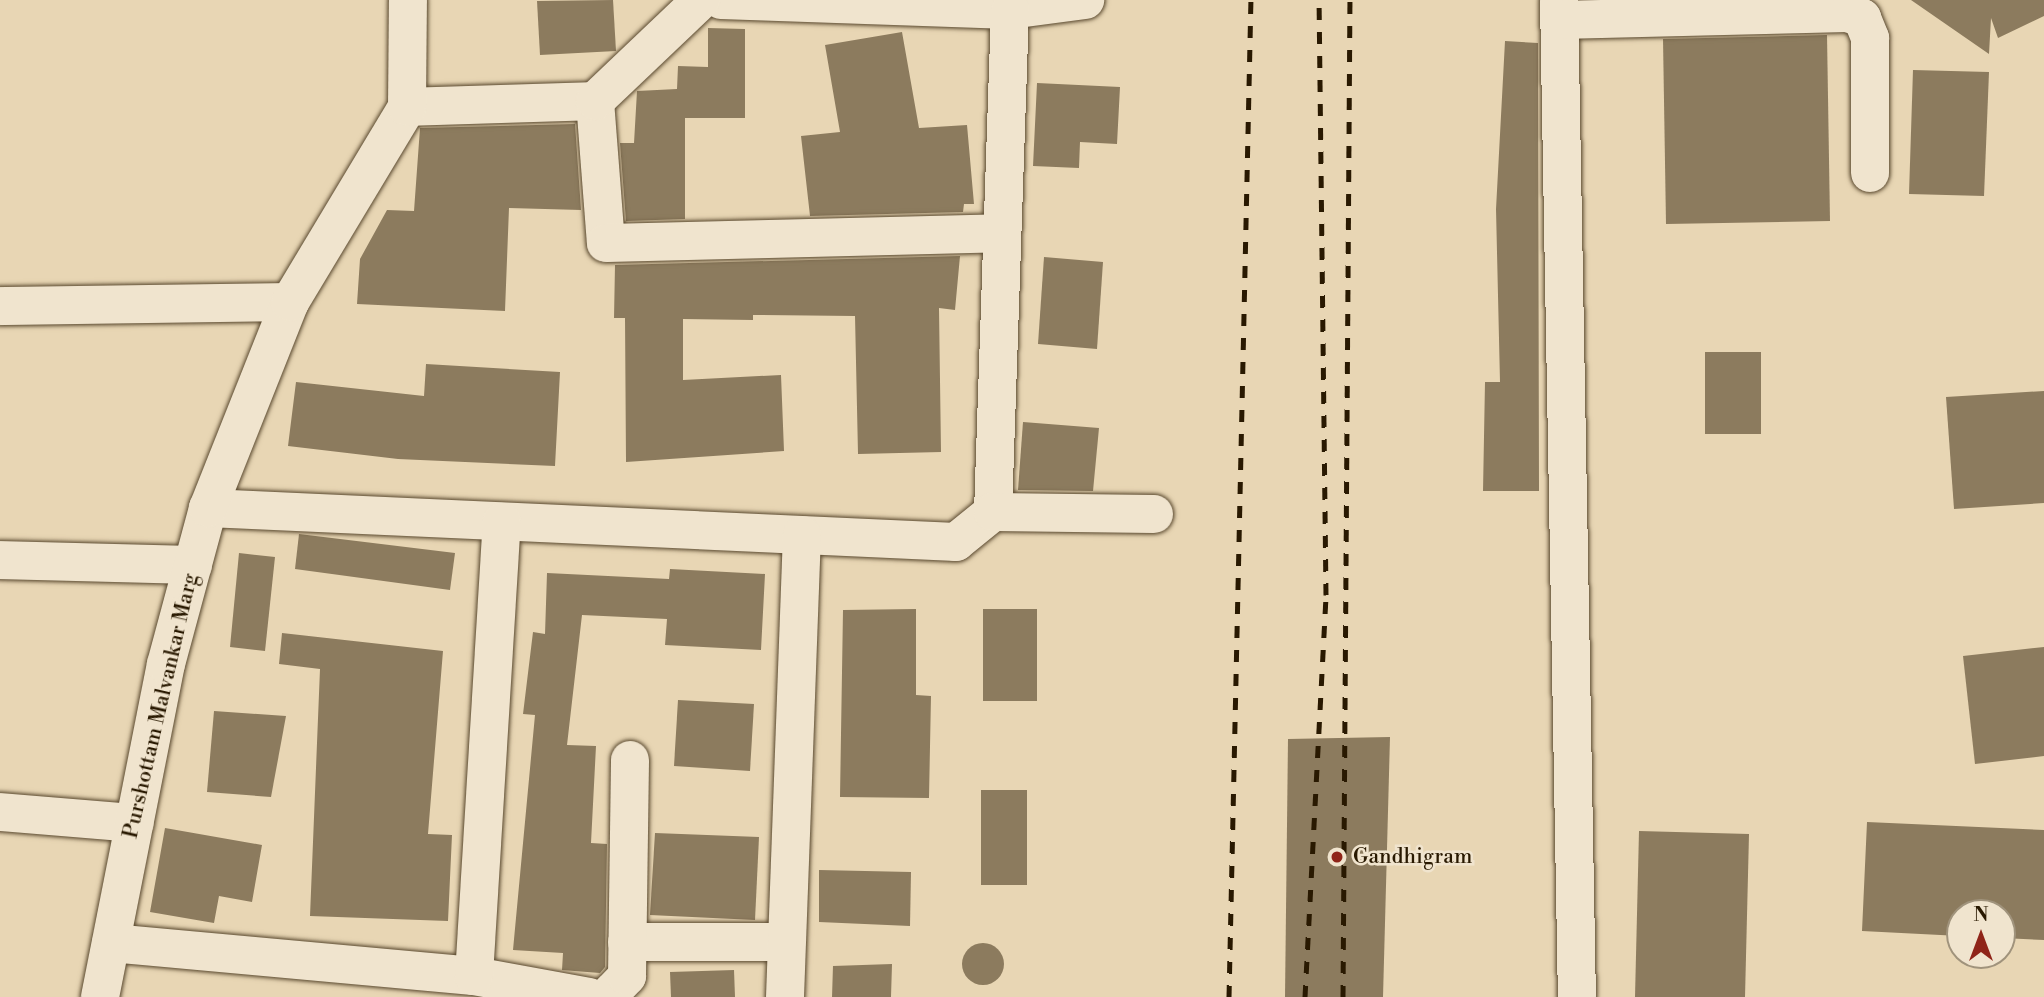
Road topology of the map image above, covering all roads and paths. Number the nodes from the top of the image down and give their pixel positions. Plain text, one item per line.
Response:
1 (408, 0) edge
2 (701, 0) edge
3 (721, 0) edge
4 (1085, 0) edge
5 (1010, 10) junction
6 (1559, 10) edge
7 (595, 102) junction
8 (407, 107) junction
9 (1870, 173) dead end
10 (1002, 233) junction
11 (290, 302) junction
12 (0, 306) edge
13 (208, 508) junction
14 (993, 512) junction
15 (1154, 514) dead end
16 (502, 522) junction
17 (802, 535) junction
18 (0, 560) edge
19 (193, 565) junction
20 (630, 760) dead end
21 (0, 813) edge
22 (135, 823) junction
23 (627, 942) junction
24 (786, 942) junction
25 (111, 943) junction
26 (474, 976) junction
27 (100, 997) edge
28 (589, 997) edge
29 (607, 997) edge
30 (785, 997) edge
31 (1577, 997) edge

1 - 8 street
2 - 7 street
3 - 5 street
4 - 5 street
5 - 10 street
6 - 9 street
6 - 31 street
7 - 8 street
7 - 10 street
8 - 11 street, Purshottam Malvankar Marg
10 - 14 street
11 - 12 street
11 - 13 street, Purshottam Malvankar Marg
13 - 16 street
13 - 19 street, Purshottam Malvankar Marg
14 - 15 street
14 - 17 street
16 - 17 street
16 - 26 street
17 - 24 street
18 - 19 street
19 - 22 street, Purshottam Malvankar Marg
20 - 23 street
21 - 22 street
22 - 25 street, Purshottam Malvankar Marg
23 - 24 street
23 - 29 street
24 - 30 street
25 - 26 street
25 - 27 street, Purshottam Malvankar Marg
26 - 28 street

